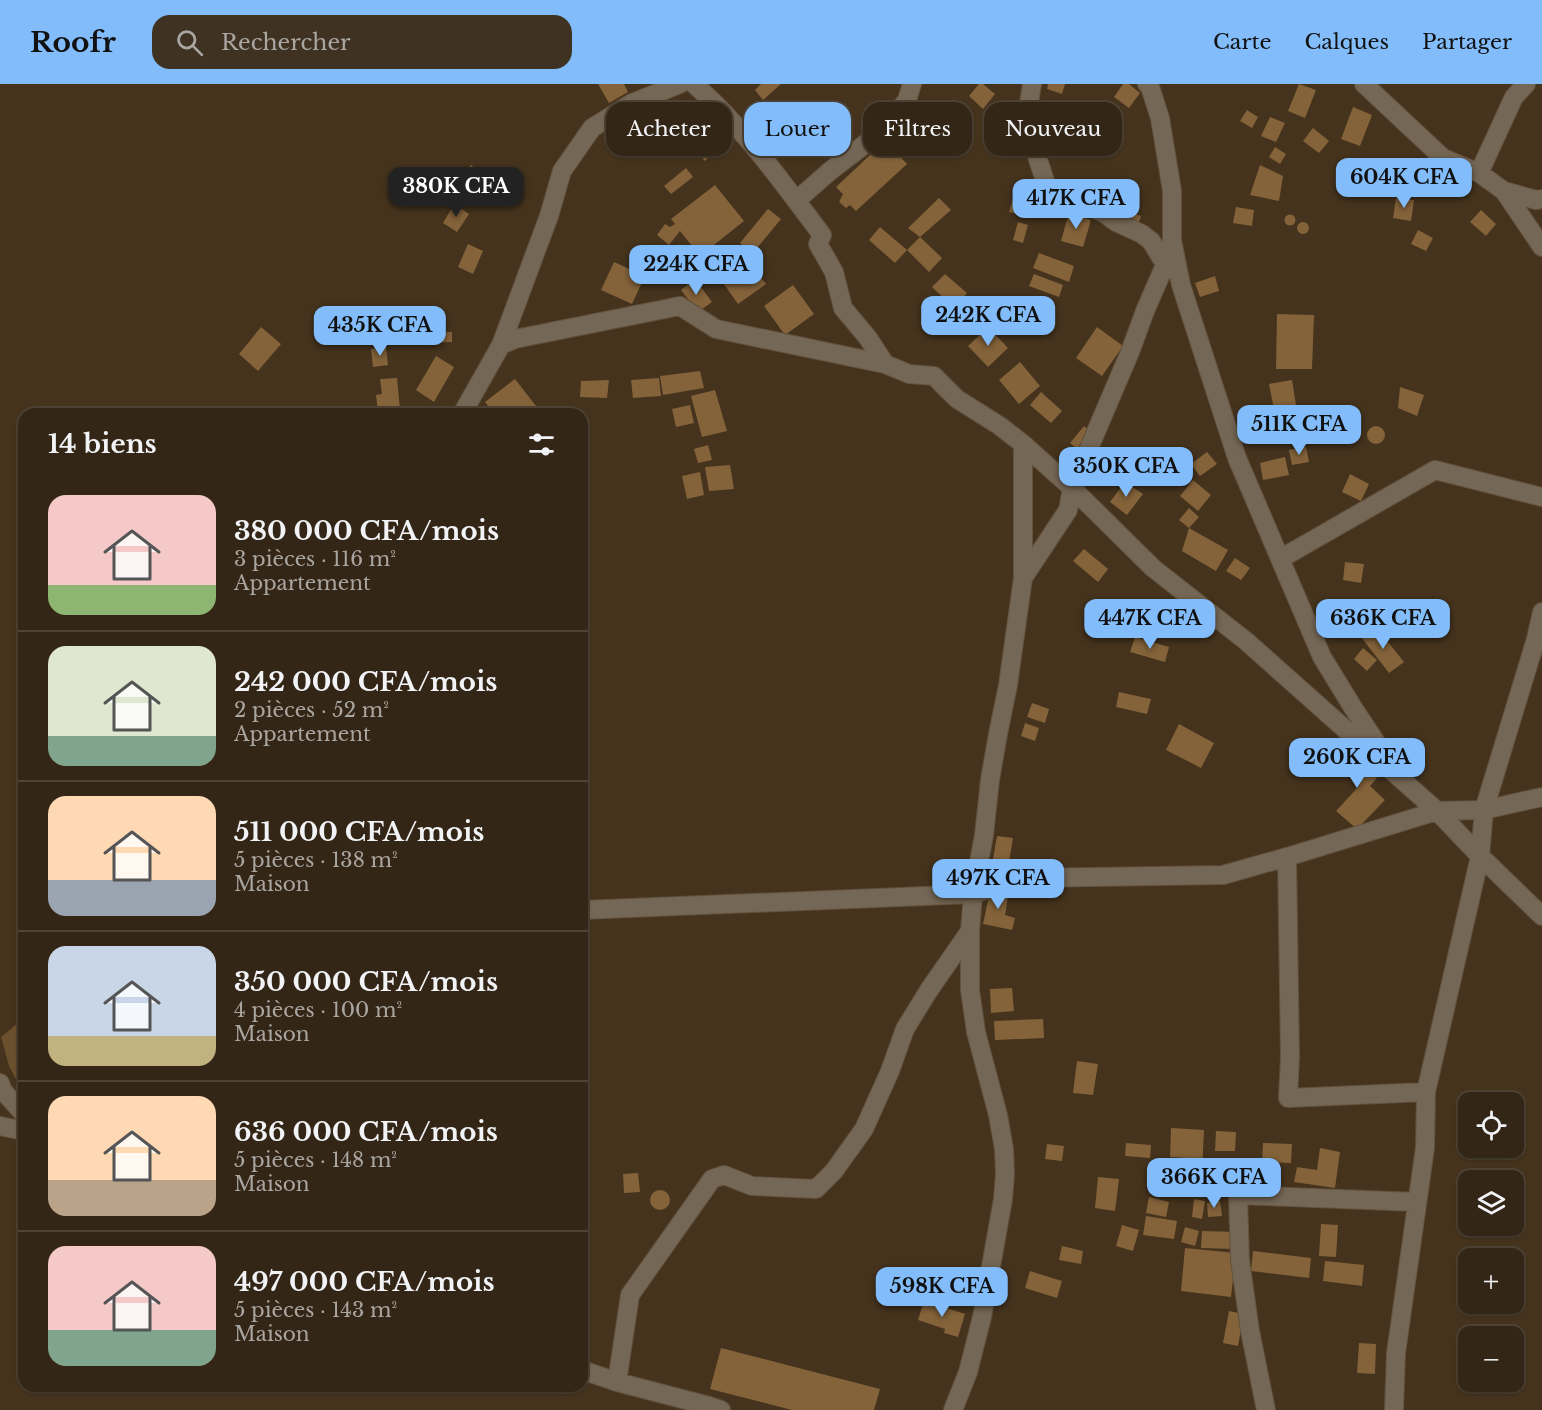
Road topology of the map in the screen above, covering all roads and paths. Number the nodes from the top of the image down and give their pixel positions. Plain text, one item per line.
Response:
1 (680, 84) edge
2 (694, 84) edge
3 (912, 84) edge
4 (1032, 84) edge
5 (1148, 84) edge
6 (1162, 84) edge
7 (1364, 84) edge
8 (1526, 84) edge
9 (1160, 118) junction
10 (1479, 173) junction
11 (1504, 191) junction
12 (1542, 199) edge
13 (796, 200) junction
14 (1172, 240) junction
15 (1542, 247) edge
16 (1165, 265) junction
17 (1181, 285) junction
18 (501, 345) junction
19 (885, 364) junction
20 (465, 408) edge
21 (1023, 444) junction
22 (1072, 488) junction
23 (1542, 498) edge
24 (1280, 559) junction
25 (1023, 578) junction
26 (1542, 612) edge
27 (1393, 771) junction
28 (1542, 797) edge
29 (1484, 810) junction
30 (1437, 811) junction
31 (1480, 856) junction
32 (1287, 857) junction
33 (973, 894) junction
34 (588, 910) edge
35 (1542, 916) edge
36 (970, 932) junction
37 (0, 1083) edge
38 (1426, 1092) junction
39 (18, 1107) edge
40 (0, 1125) edge
41 (18, 1130) edge
42 (1416, 1202) junction
43 (588, 1372) edge
44 (616, 1382) junction
45 (720, 1410) edge
46 (953, 1410) edge
47 (1266, 1410) edge
48 (1394, 1410) edge

1 - 18 street
2 - 13 street
3 - 13 street
4 - 16 street
5 - 9 street
6 - 9 street
7 - 10 street
8 - 10 street
9 - 14 street
10 - 11 street
11 - 12 street
11 - 15 street
13 - 19 street
14 - 16 street
14 - 17 street
16 - 17 street
16 - 22 street
17 - 24 street
18 - 19 street
18 - 20 street
19 - 21 street
21 - 22 street
21 - 25 street
22 - 25 street
22 - 27 street
23 - 24 street
24 - 27 street
25 - 33 street
26 - 29 street
27 - 30 street
28 - 29 street
29 - 30 street
29 - 31 street
30 - 31 street
30 - 32 street
31 - 35 street
31 - 38 street
32 - 33 street
32 - 38 street
33 - 34 street
33 - 36 street
36 - 44 street
36 - 46 street
37 - 39 street
38 - 42 street
40 - 41 street
42 - 47 street
42 - 48 street
43 - 44 street
44 - 45 street

